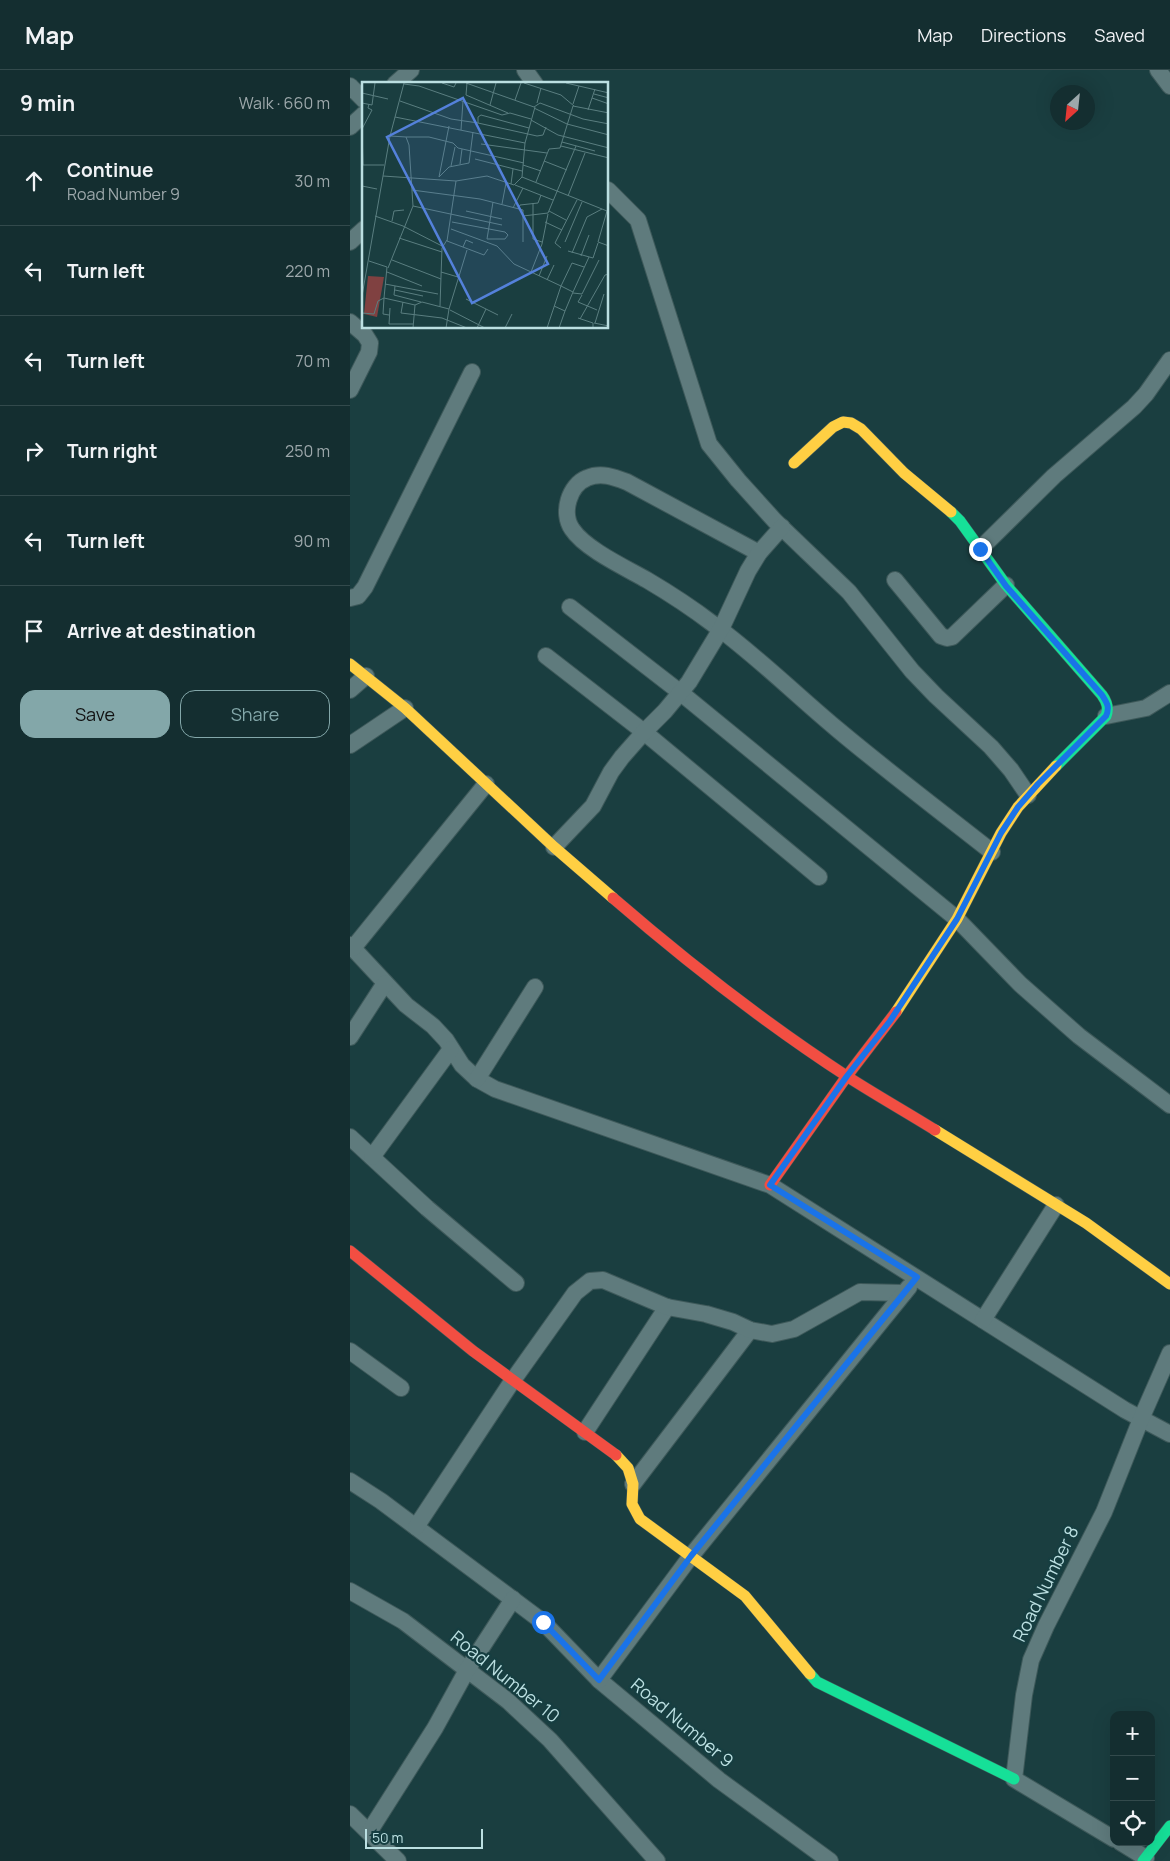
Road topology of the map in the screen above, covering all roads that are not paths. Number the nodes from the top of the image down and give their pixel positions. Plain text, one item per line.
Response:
1 (411, 70) edge
2 (1158, 70) edge
3 (397, 82) edge
4 (350, 86) edge
5 (1170, 86) edge
6 (362, 98) edge
7 (362, 116) edge
8 (350, 127) edge
9 (609, 191) edge
10 (362, 231) edge
11 (350, 242) edge
12 (350, 322) edge
13 (1170, 360) edge
14 (472, 372) dead end
15 (350, 390) edge
16 (794, 464) dead end
17 (782, 527) junction
18 (980, 549) junction
19 (759, 553) junction
20 (895, 580) dead end
21 (1006, 586) junction
22 (350, 599) edge
23 (570, 607) dead end
24 (720, 629) junction
25 (546, 656) dead end
26 (350, 664) edge
27 (366, 676) junction
28 (350, 690) edge
29 (681, 693) junction
30 (1170, 693) edge
31 (405, 708) junction
32 (1106, 716) junction
33 (644, 732) junction
34 (350, 746) edge
35 (486, 784) junction
36 (1028, 795) junction
37 (554, 848) junction
38 (992, 852) junction
39 (819, 877) dead end
40 (957, 919) junction
41 (352, 947) edge
42 (385, 983) junction
43 (535, 987) dead end
44 (350, 1037) edge
45 (451, 1049) junction
46 (847, 1076) junction
47 (477, 1078) junction
48 (1170, 1105) edge
49 (350, 1137) edge
50 (372, 1157) junction
51 (770, 1185) junction
52 (1056, 1205) junction
53 (350, 1251) edge
54 (917, 1277) junction
55 (516, 1283) dead end
56 (1170, 1284) edge
57 (904, 1293) junction
58 (667, 1307) junction
59 (983, 1320) junction
60 (750, 1330) junction
61 (350, 1351) edge
62 (1170, 1353) edge
63 (513, 1380) junction
64 (401, 1388) dead end
65 (1141, 1419) junction
66 (585, 1432) junction
67 (1170, 1434) edge
68 (350, 1481) edge
69 (633, 1484) junction
70 (416, 1527) junction
71 (691, 1556) junction
72 (350, 1591) edge
73 (513, 1599) junction
74 (467, 1670) junction
75 (599, 1680) junction
76 (1014, 1778) junction
77 (350, 1814) edge
78 (1170, 1826) edge
79 (369, 1832) junction
80 (1110, 1836) edge
81 (1126, 1846) edge
82 (1145, 1860) edge
83 (398, 1861) edge
84 (657, 1861) edge
85 (830, 1861) edge

1 - 3 street
2 - 5 street
4 - 6 street
7 - 8 street
9 - 17 street
10 - 11 street
12 - 15 street
13 - 18 street
14 - 22 street
16 - 18 main road
17 - 19 street
17 - 36 street
18 - 21 main road
19 - 24 street
19 - 24 street
20 - 21 street
21 - 32 main road
23 - 29 street
24 - 29 street
24 - 38 street
25 - 33 street
26 - 27 main road
27 - 28 street
27 - 31 main road
29 - 33 street
29 - 40 street
30 - 32 street
31 - 34 street
31 - 35 main road
32 - 36 main road
33 - 37 street
33 - 39 street
35 - 37 main road
35 - 41 street
36 - 38 main road
37 - 46 main road
38 - 40 main road
40 - 46 main road
40 - 48 street
41 - 42 street
42 - 44 street
42 - 45 street
43 - 47 street
45 - 47 street
45 - 50 street
46 - 51 main road
46 - 52 main road
47 - 51 street
49 - 50 street
50 - 55 street
51 - 54 street
52 - 56 main road
52 - 59 street
53 - 63 main road
54 - 57 street
54 - 59 street
57 - 60 street
57 - 71 street
58 - 60 street
58 - 63 street
58 - 66 street
59 - 65 street
60 - 69 street
61 - 64 street
62 - 65 street, Road Number 8
63 - 66 main road
63 - 70 street
65 - 67 street
65 - 76 street, Road Number 8
66 - 69 main road
68 - 70 street, Road Number 9
69 - 71 main road
70 - 73 street, Road Number 9
71 - 75 street
71 - 76 main road
72 - 74 street, Road Number 10
73 - 74 street
73 - 75 street, Road Number 9
74 - 79 street
74 - 84 street, Road Number 10
75 - 85 street, Road Number 9
76 - 80 street
77 - 79 street
78 - 82 main road
79 - 83 street
81 - 82 street

